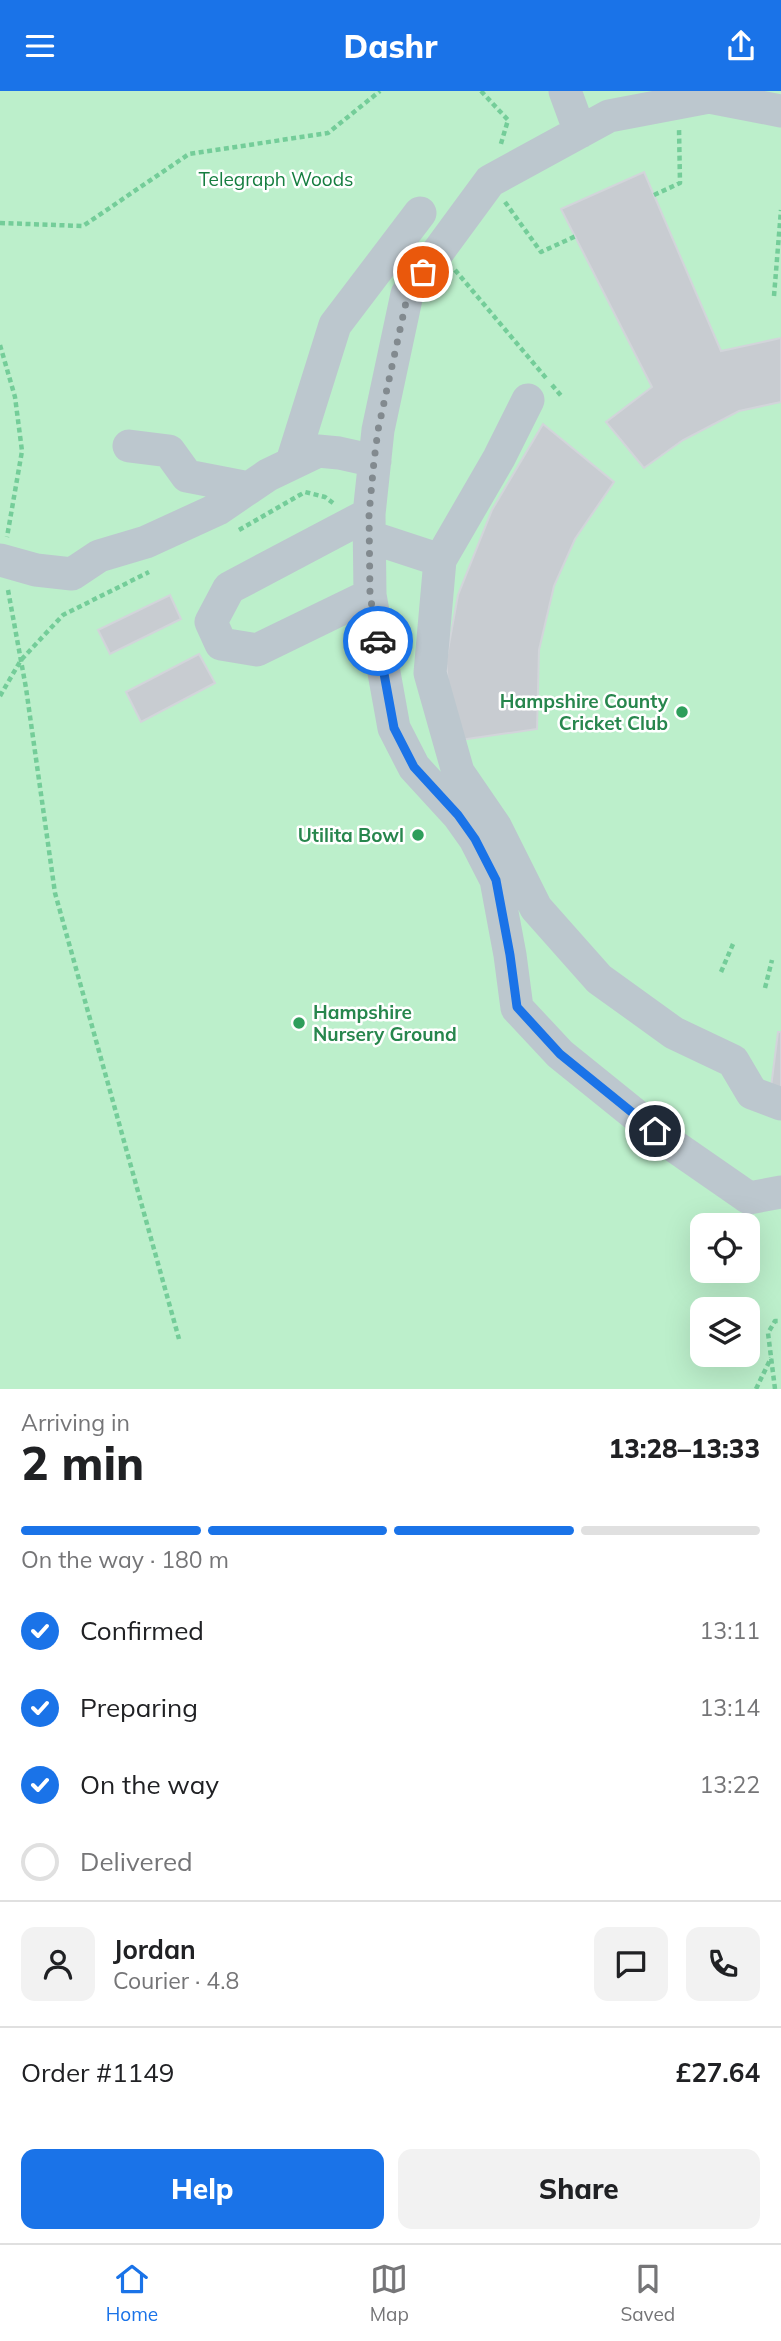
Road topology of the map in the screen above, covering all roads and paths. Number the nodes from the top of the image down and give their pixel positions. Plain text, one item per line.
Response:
1 (380, 91) edge
2 (481, 91) edge
3 (565, 91) edge
4 (678, 103) junction
5 (781, 111) edge
6 (580, 132) junction
7 (491, 181) junction
8 (654, 195) dead end
9 (781, 211) edge
10 (420, 213) dead end
11 (0, 223) edge
12 (576, 236) dead end
13 (438, 250) junction
14 (774, 296) dead end
15 (0, 345) edge
16 (1, 353) edge
17 (562, 398) dead end
18 (528, 400) dead end
19 (129, 446) dead end
20 (374, 461) junction
21 (292, 462) junction
22 (249, 488) junction
23 (365, 524) junction
24 (237, 531) dead end
25 (440, 560) junction
26 (1, 561) edge
27 (155, 569) dead end
28 (370, 595) junction
29 (21, 660) junction
30 (0, 696) edge
31 (733, 944) dead end
32 (772, 960) dead end
33 (721, 972) dead end
34 (765, 988) dead end
35 (781, 1104) edge
36 (781, 1192) edge
37 (781, 1321) edge
38 (179, 1339) dead end
39 (771, 1358) junction
40 (756, 1389) edge
41 (775, 1389) edge

1 - 11 path
2 - 7 path
3 - 6 lane
4 - 5 lane
4 - 6 lane
4 - 8 path
6 - 7 lane
7 - 12 path
7 - 13 lane
9 - 14 path
10 - 21 lane
13 - 17 path
13 - 20 lane
15 - 16 path
16 - 26 path
18 - 25 lane
19 - 22 lane
20 - 21 lane
20 - 23 lane
21 - 22 lane
22 - 26 lane
23 - 24 path
23 - 25 lane
23 - 28 lane
23 - 28 lane
25 - 35 lane
26 - 29 path
27 - 29 path
28 - 36 lane
29 - 30 path
29 - 38 path
31 - 33 path
32 - 34 path
37 - 39 path
39 - 40 path
39 - 41 path

